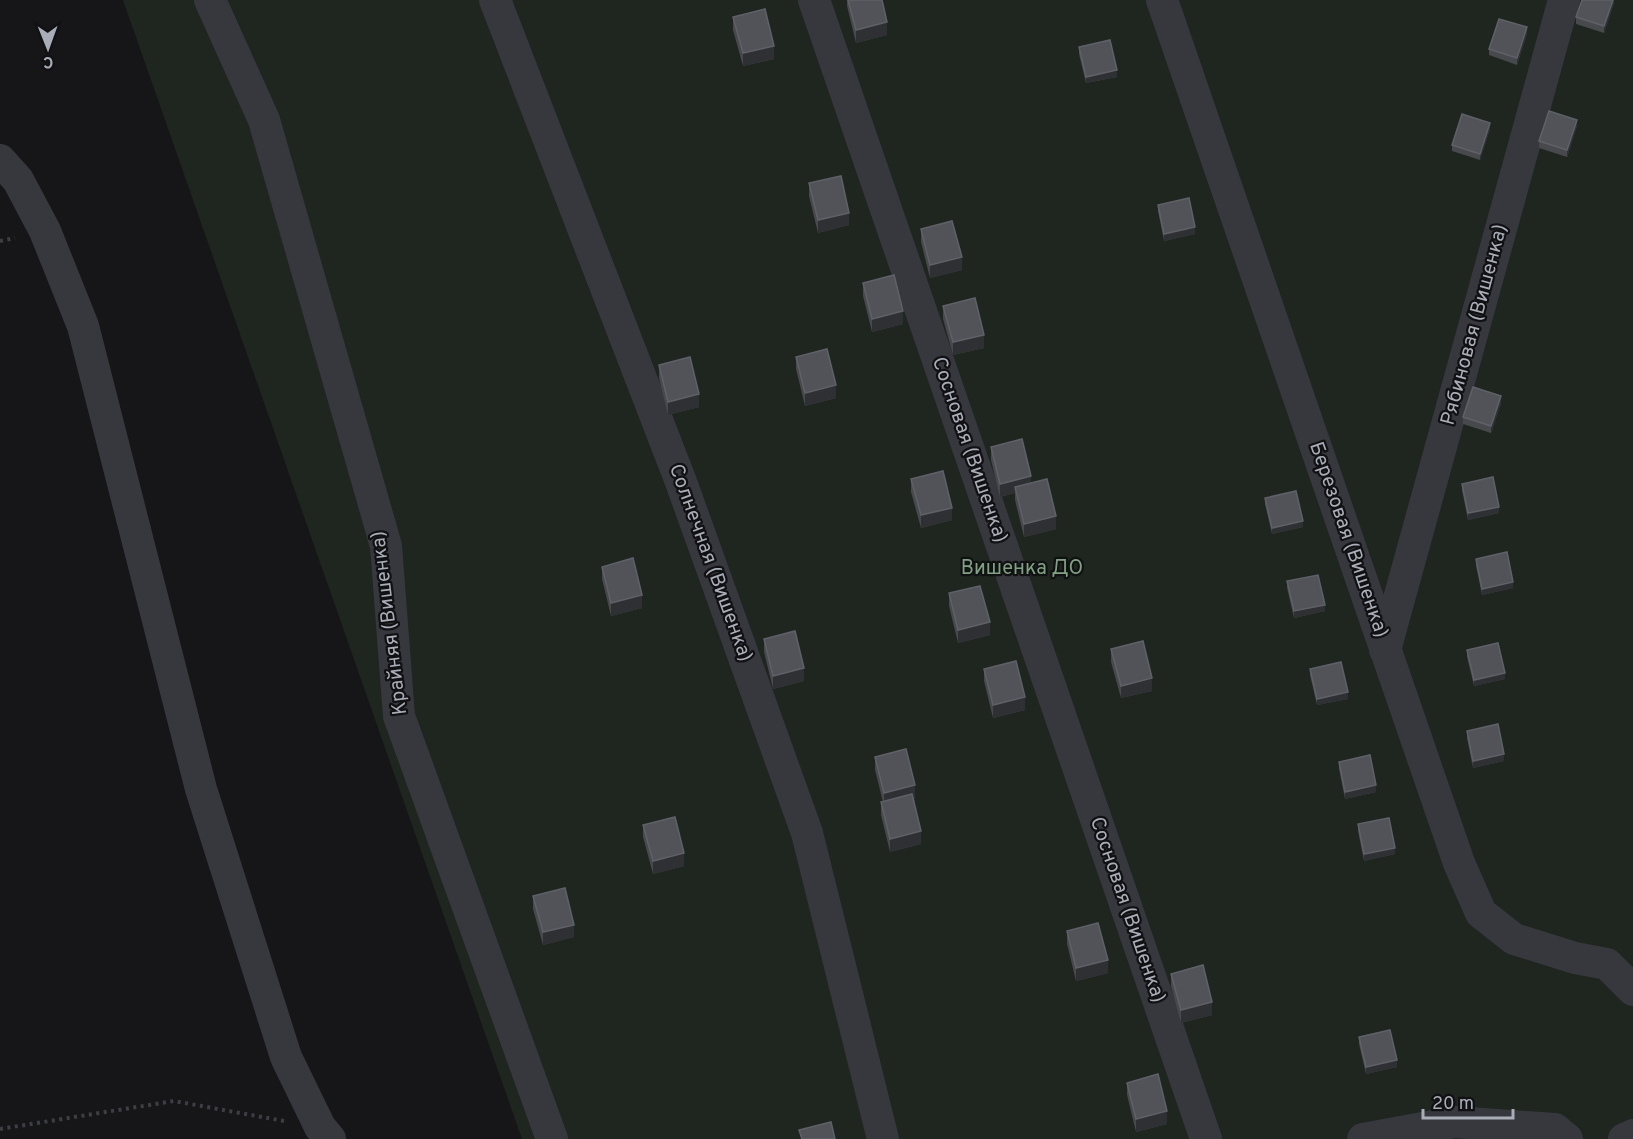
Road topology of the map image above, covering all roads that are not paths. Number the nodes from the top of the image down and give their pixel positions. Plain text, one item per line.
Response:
1 (210, 0) edge
2 (495, 0) edge
3 (814, 0) edge
4 (1162, 0) edge
5 (1564, 0) edge
6 (0, 160) edge
7 (1385, 651) junction
8 (1633, 990) edge
9 (325, 1133) edge
10 (1633, 1135) edge
11 (552, 1139) edge
12 (883, 1139) edge
13 (1206, 1139) edge
14 (1363, 1139) edge
15 (1567, 1139) edge
16 (1624, 1139) edge

1 - 11 lane, Крайняя (Вишенка)
2 - 12 lane, Солнечная (Вишенка)
3 - 13 lane, Сосновая (Вишенка)
4 - 7 lane, Березовая (Вишенка)
5 - 7 lane, Рябиновая (Вишенка)
6 - 9 lane
7 - 8 lane, Березовая (Вишенка)
10 - 16 lane
14 - 15 lane

